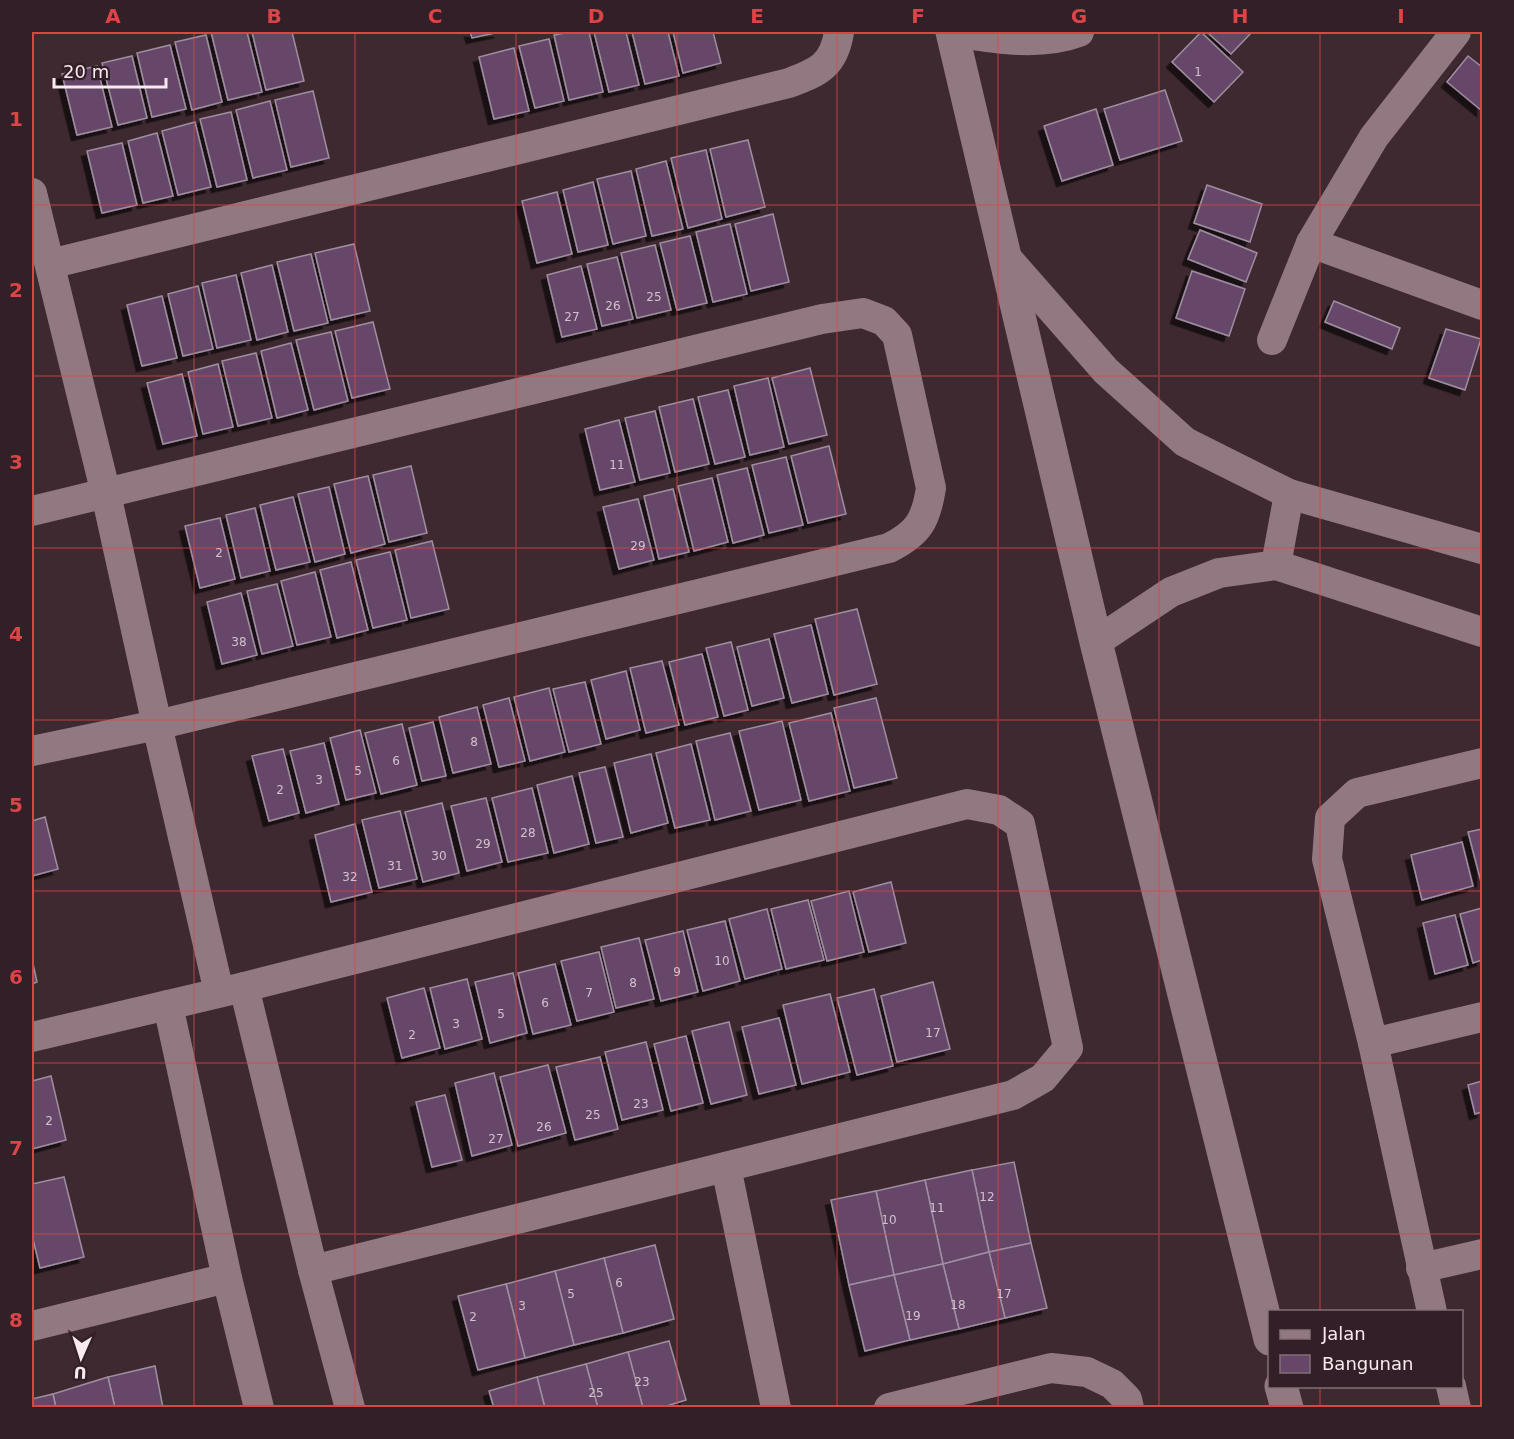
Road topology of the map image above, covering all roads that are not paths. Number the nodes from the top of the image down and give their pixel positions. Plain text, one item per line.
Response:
1 (839, 32) edge
2 (952, 32) edge
3 (1079, 32) edge
4 (1456, 32) edge
5 (32, 193) edge
6 (1311, 243) junction
7 (1005, 256) junction
8 (50, 264) junction
9 (1482, 305) edge
10 (1272, 340) dead end
11 (106, 494) junction
12 (1289, 494) junction
13 (32, 511) edge
14 (1482, 549) edge
15 (1276, 565) junction
16 (1482, 632) edge
17 (1096, 642) junction
18 (157, 725) junction
19 (32, 752) edge
20 (1482, 763) edge
21 (232, 989) junction
22 (168, 1005) junction
23 (1482, 1017) edge
24 (32, 1037) edge
25 (1373, 1043) junction
26 (726, 1167) junction
27 (1482, 1254) edge
28 (1421, 1268) junction
29 (313, 1270) junction
30 (227, 1278) junction
31 (1432, 1310) edge
32 (32, 1326) edge
33 (1268, 1334) edge
34 (1282, 1388) edge
35 (1451, 1388) edge
36 (259, 1407) edge
37 (350, 1407) edge
38 (776, 1407) edge
39 (889, 1407) edge
40 (1129, 1407) edge
41 (1287, 1407) edge
42 (1456, 1407) edge

1 - 8 street
2 - 3 street
2 - 7 street
4 - 6 street
5 - 8 street
6 - 9 street
6 - 10 street
7 - 12 street
7 - 17 street
8 - 11 street
11 - 13 street
11 - 18 street
11 - 18 street
12 - 14 street
12 - 15 street
15 - 16 street
15 - 17 street
17 - 33 street
18 - 19 street
18 - 21 street
20 - 25 street
21 - 22 street
21 - 26 street
21 - 29 street
22 - 24 street
22 - 30 street
23 - 25 street
25 - 28 street
26 - 29 street
26 - 38 street
27 - 28 street
28 - 31 street
29 - 37 street
30 - 32 street
30 - 36 street
34 - 41 street
35 - 42 street
39 - 40 street

